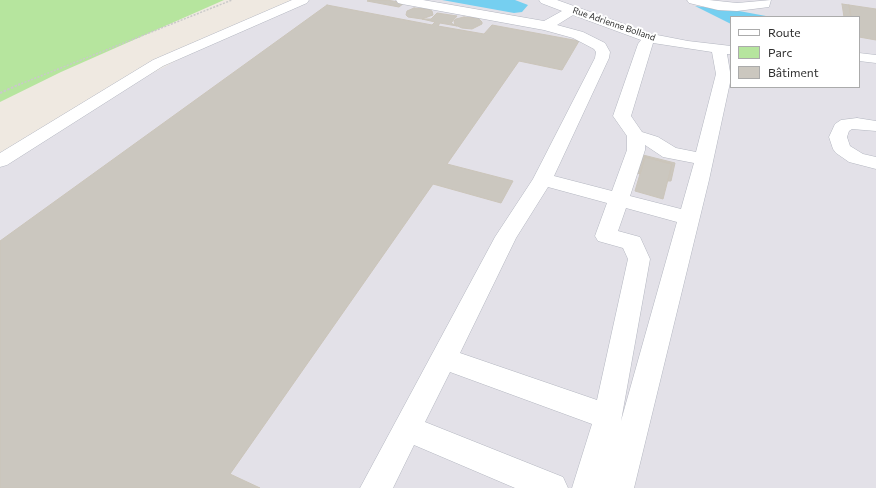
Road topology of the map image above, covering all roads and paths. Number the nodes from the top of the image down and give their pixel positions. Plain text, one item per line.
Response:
1 (232, 0) edge
2 (303, 0) edge
3 (402, 0) edge
4 (545, 0) edge
5 (693, 0) edge
6 (765, 0) edge
7 (572, 10) junction
8 (546, 26) junction
9 (649, 38) junction
10 (725, 50) edge
11 (860, 57) edge
12 (876, 59) edge
13 (0, 93) edge
14 (876, 126) edge
15 (636, 136) junction
16 (704, 159) junction
17 (0, 161) edge
18 (876, 163) edge
19 (543, 179) junction
20 (617, 199) junction
21 (689, 218) junction
22 (443, 358) junction
23 (608, 417) junction
24 (407, 428) junction
25 (376, 488) edge
26 (552, 488) edge
27 (588, 488) edge
28 (618, 488) edge

1 - 13 path
2 - 17 street
3 - 8 street
4 - 7 street, Rue Adrienne Bolland
5 - 6 street
7 - 8 street
7 - 9 street, Rue Adrienne Bolland
8 - 19 street
9 - 10 street, Rue Adrienne Bolland
9 - 15 street
10 - 16 street
11 - 12 street
14 - 18 street
15 - 16 street
15 - 20 street
16 - 21 street
19 - 20 street
19 - 22 street
20 - 21 street
20 - 23 street
21 - 28 street
22 - 23 street
22 - 24 street
23 - 27 street
24 - 25 street
24 - 26 street

